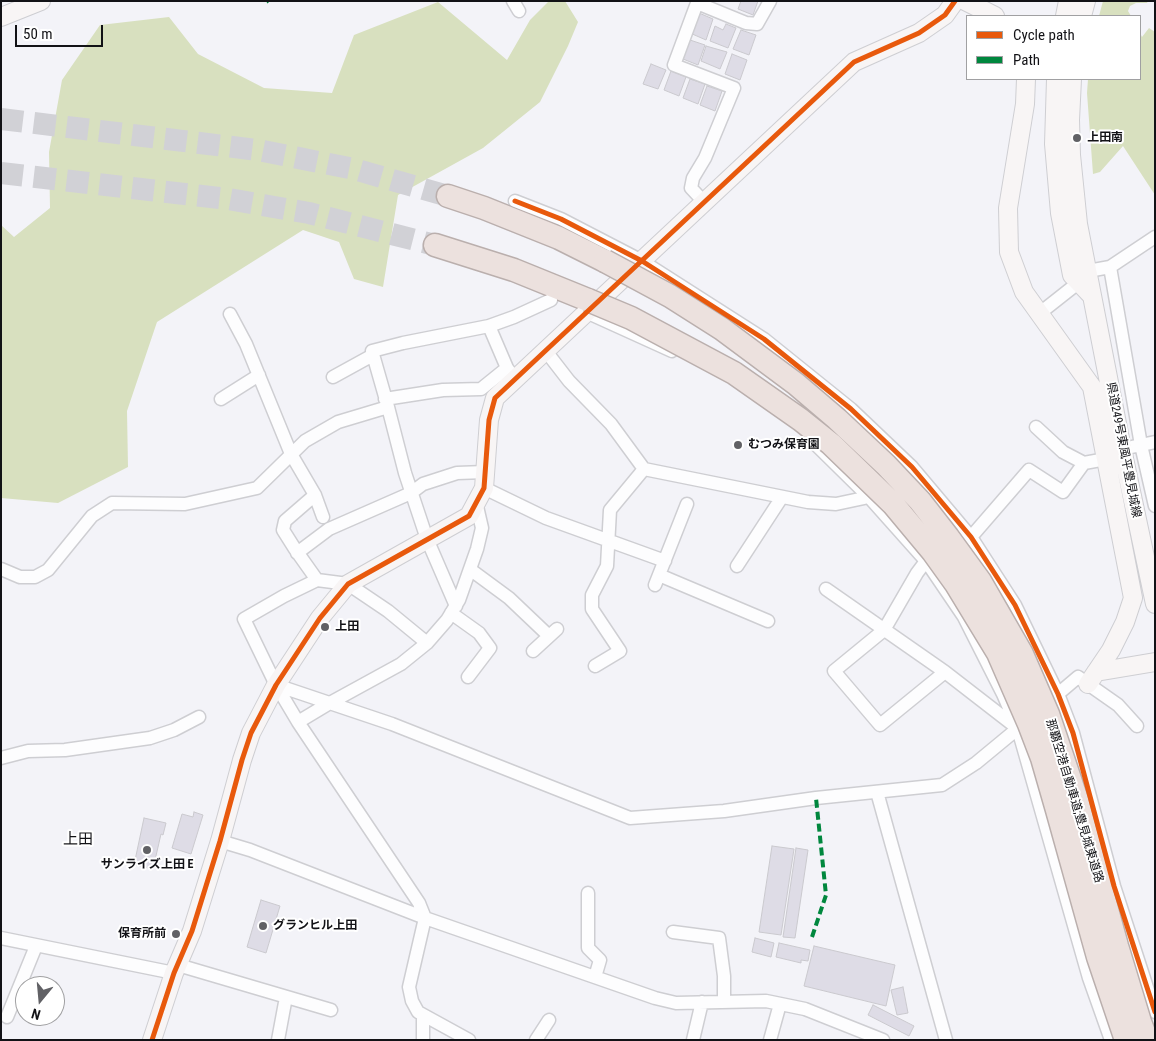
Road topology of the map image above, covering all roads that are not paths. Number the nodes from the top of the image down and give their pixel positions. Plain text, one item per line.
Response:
1 (41, 1) edge
2 (770, 1) edge
3 (955, 1) edge
4 (964, 1) edge
5 (1068, 1) edge
6 (1086, 1) edge
7 (993, 15) edge
8 (1065, 15) edge
9 (1082, 15) edge
10 (1, 17) edge
11 (1026, 80) edge
12 (1056, 80) edge
13 (1072, 80) edge
14 (448, 196) tunnel mouth
15 (515, 201) dead end
16 (705, 203) junction
17 (1155, 237) edge
18 (435, 245) tunnel mouth
19 (642, 261) junction
20 (1110, 267) junction
21 (1083, 277) junction
22 (551, 300) dead end
23 (587, 306) junction
24 (1040, 313) junction
25 (230, 314) dead end
26 (489, 326) junction
27 (545, 350) junction
28 (373, 355) junction
29 (511, 373) junction
30 (259, 375) junction
31 (333, 377) dead end
32 (221, 399) dead end
33 (387, 403) junction
34 (1036, 427) dead end
35 (1155, 442) edge
36 (1141, 445) junction
37 (1122, 449) junction
38 (291, 454) junction
39 (1106, 458) junction
40 (1084, 463) junction
41 (644, 469) junction
42 (482, 488) junction
43 (412, 493) junction
44 (315, 495) junction
45 (782, 497) junction
46 (869, 497) junction
47 (687, 504) dead end
48 (1155, 506) edge
49 (323, 517) dead end
50 (971, 537) junction
51 (427, 539) junction
52 (608, 539) junction
53 (297, 553) junction
54 (665, 561) junction
55 (926, 562) junction
56 (737, 566) dead end
57 (1, 569) edge
58 (471, 570) junction
59 (318, 580) junction
60 (348, 584) junction
61 (826, 590) dead end
62 (1155, 604) edge
63 (453, 610) junction
64 (768, 621) dead end
65 (884, 630) junction
66 (427, 643) junction
67 (532, 651) dead end
68 (1155, 662) edge
69 (595, 666) dead end
70 (945, 672) junction
71 (468, 677) dead end
72 (1092, 678) junction
73 (276, 685) junction
74 (1058, 694) junction
75 (328, 704) junction
76 (199, 717) dead end
77 (298, 722) junction
78 (1137, 726) dead end
79 (1018, 729) junction
80 (1, 758) edge
81 (877, 792) junction
82 (220, 842) junction
83 (588, 893) dead end
84 (424, 918) junction
85 (673, 932) dead end
86 (1, 938) edge
87 (36, 946) junction
88 (176, 969) junction
89 (594, 977) junction
90 (286, 997) junction
91 (724, 1001) junction
92 (702, 1002) junction
93 (780, 1004) junction
94 (331, 1010) dead end
95 (1155, 1012) edge
96 (424, 1015) junction
97 (7, 1017) dead end
98 (548, 1020) dead end
99 (152, 1040) edge
100 (278, 1040) edge
101 (423, 1040) edge
102 (468, 1040) edge
103 (536, 1040) edge
104 (693, 1040) edge
105 (770, 1040) edge
106 (883, 1040) edge
107 (946, 1040) edge
108 (1111, 1040) edge
109 (1126, 1040) edge
110 (1147, 1040) edge

1 - 10 street
2 - 16 street
3 - 16 street
4 - 7 street
5 - 8 street
6 - 9 street
11 - 24 street
12 - 21 street, 県道249号東風平豊見城線
13 - 21 street
14 - 110 highway, 那覇空港自動車道;豊見城東道路, bridge
15 - 19 street
16 - 19 street
17 - 20 street
18 - 23 highway, 那覇空港自動車道;豊見城東道路
19 - 23 street
19 - 50 street
20 - 21 street
20 - 36 street
21 - 24 street
21 - 37 street, 県道249号東風平豊見城線
22 - 26 street
23 - 27 street
23 - 46 street
23 - 109 highway, 那覇空港自動車道;豊見城東道路, bridge
24 - 39 street
25 - 30 street
26 - 28 street
26 - 29 street
27 - 29 street
27 - 41 street
28 - 31 street
28 - 33 street
29 - 33 street
29 - 42 street
30 - 32 street
30 - 38 street
33 - 38 street
33 - 43 street
34 - 40 street
35 - 36 street
36 - 37 street
36 - 48 street
37 - 62 street, 県道249号東風平豊見城線
38 - 44 street
38 - 57 street
39 - 40 street
39 - 72 street
40 - 50 street
41 - 45 street
41 - 52 street
42 - 43 street
42 - 51 street
42 - 52 street
42 - 58 street
43 - 51 street
43 - 53 street
44 - 49 street
44 - 53 street
45 - 46 street
45 - 56 street
46 - 55 street
47 - 54 street
50 - 55 street
50 - 74 street
51 - 60 street
51 - 63 street
52 - 54 street
52 - 69 street
53 - 59 street
54 - 64 street
55 - 65 street
55 - 79 street
58 - 63 street
58 - 67 street
59 - 60 street
59 - 73 street
60 - 66 street
60 - 73 street
61 - 65 street
63 - 66 street
63 - 71 street
65 - 70 street
65 - 70 street
66 - 75 street
68 - 72 street
70 - 79 street
72 - 74 street
72 - 78 street
73 - 75 street
73 - 77 street
73 - 82 street
74 - 79 street
74 - 95 street
75 - 77 street
75 - 81 street
76 - 80 street
77 - 84 street
79 - 81 street
79 - 108 street
81 - 107 street
82 - 84 street
82 - 88 street
83 - 89 street
84 - 89 street
84 - 96 street
85 - 91 street
86 - 87 street
87 - 88 street
87 - 97 street
88 - 90 street
88 - 99 street
89 - 92 street
90 - 94 street
90 - 100 street
91 - 92 street
91 - 93 street
92 - 104 street
93 - 105 street
93 - 106 street
96 - 101 street
96 - 102 street
98 - 103 street

